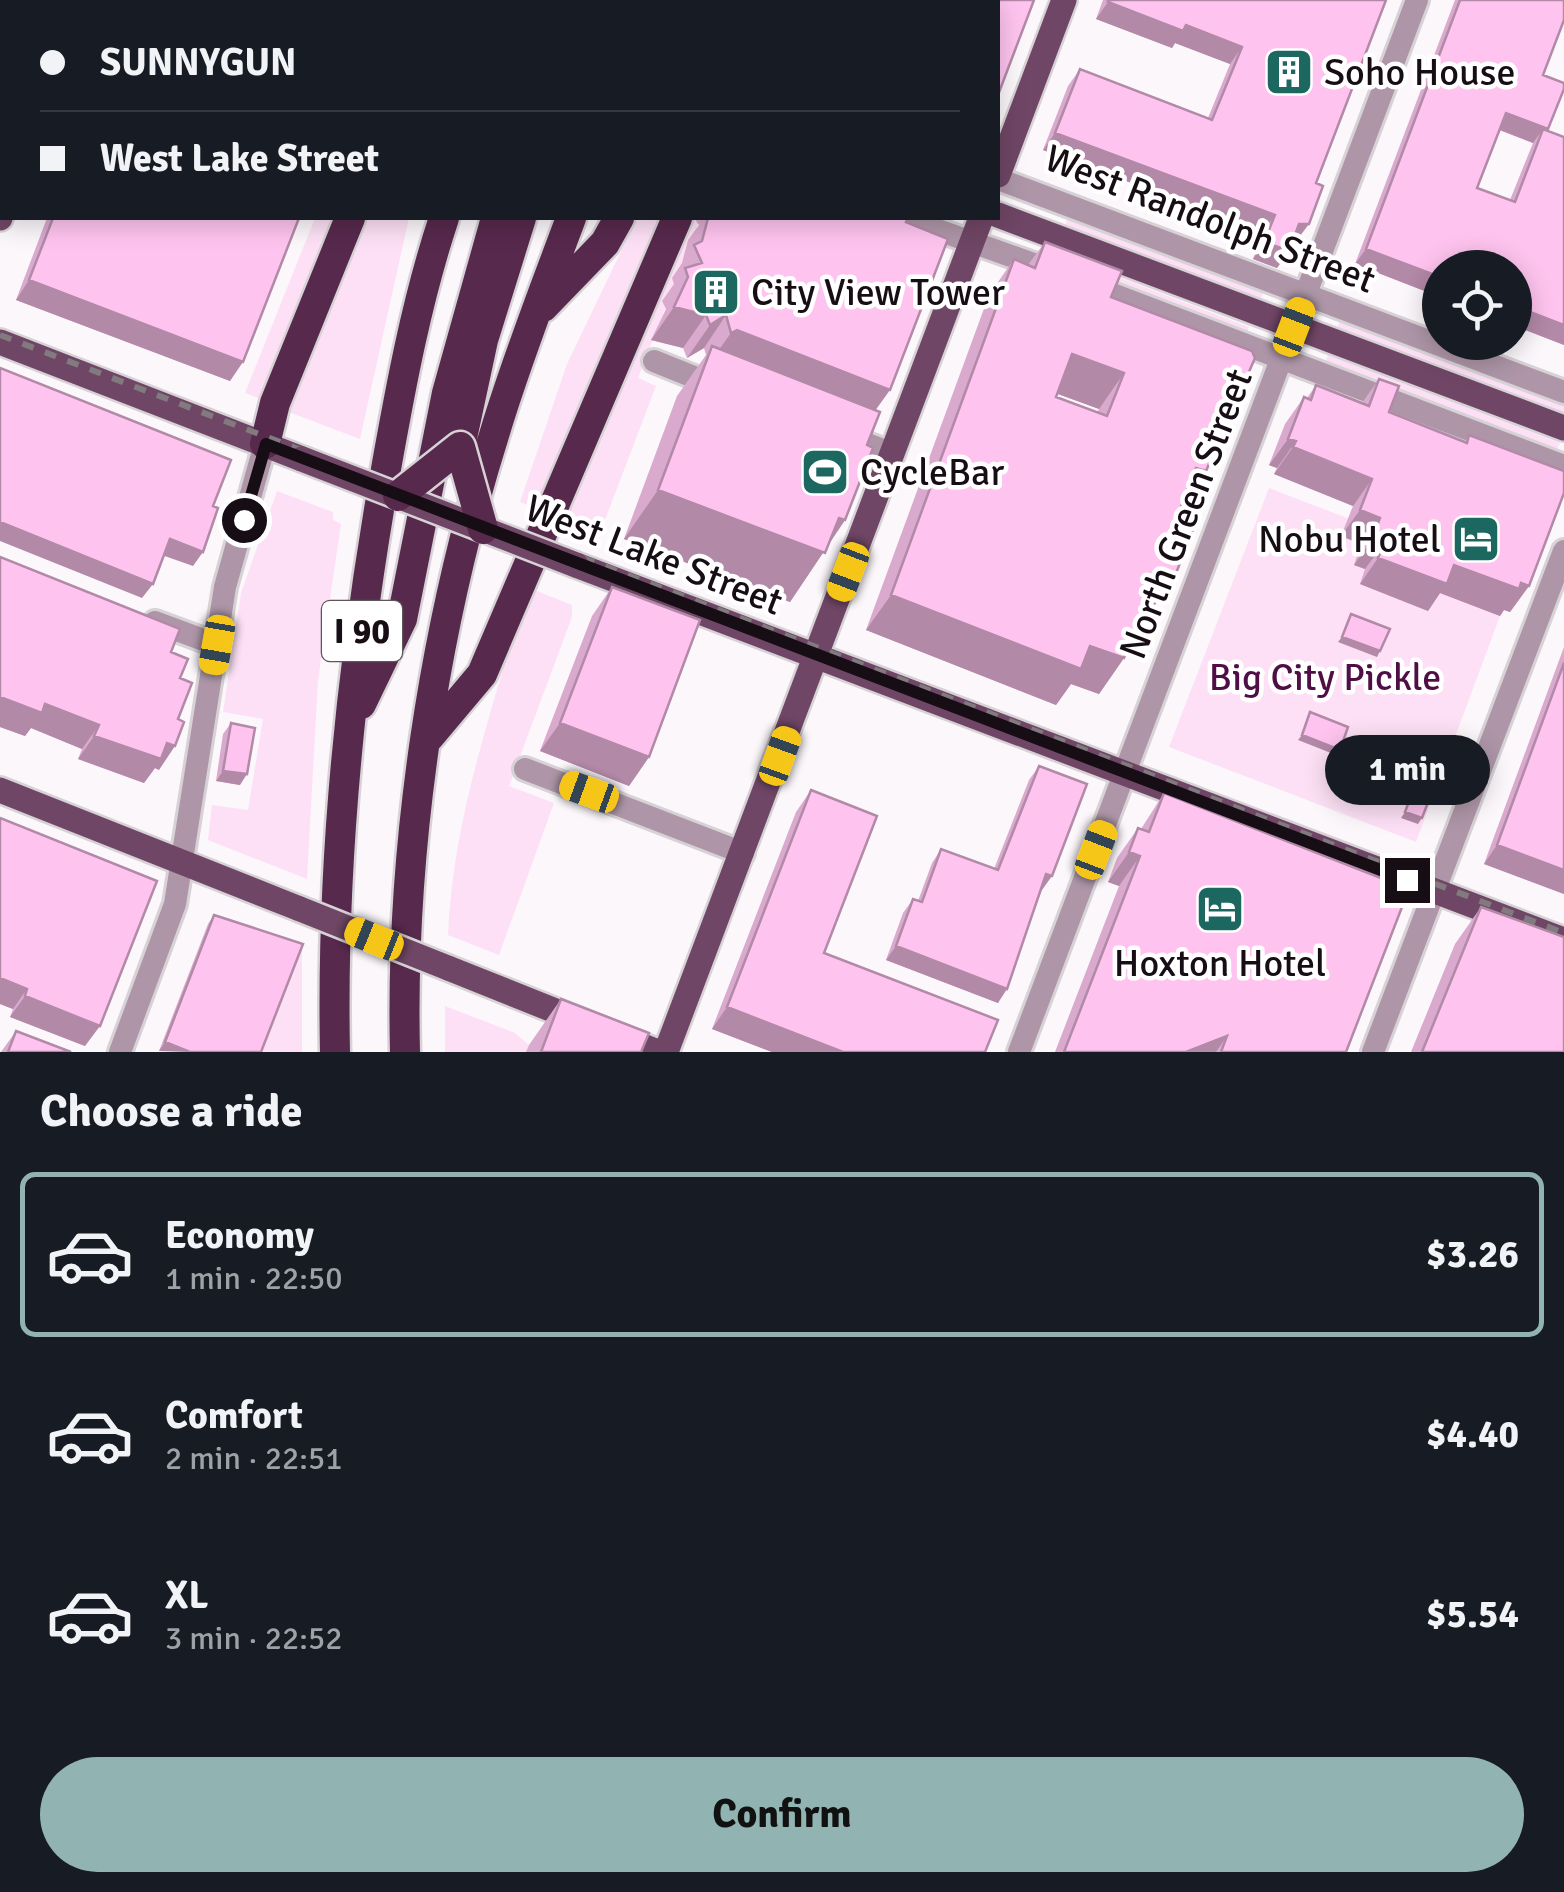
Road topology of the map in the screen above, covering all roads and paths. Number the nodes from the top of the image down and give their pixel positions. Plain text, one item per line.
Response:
1 (1064, 0) edge
2 (1417, 0) edge
3 (1000, 172) edge
4 (1000, 178) edge
5 (1000, 216) edge
6 (349, 220) edge
7 (443, 220) edge
8 (519, 220) edge
9 (571, 220) edge
10 (618, 220) edge
11 (677, 220) edge
12 (910, 220) edge
13 (980, 220) edge
14 (496, 240) edge
15 (972, 242) junction
16 (1306, 296) junction
17 (534, 316) junction
18 (1294, 327) junction
19 (0, 342) edge
20 (1283, 357) junction
21 (654, 361) dead end
22 (1564, 392) edge
23 (742, 396) edge
24 (811, 422) edge
25 (1564, 428) edge
26 (266, 444) junction
27 (460, 447) junction
28 (893, 454) junction
29 (1564, 466) edge
30 (398, 496) junction
31 (483, 529) junction
32 (1564, 551) edge
33 (137, 615) edge
34 (217, 645) junction
35 (816, 657) junction
36 (350, 728) junction
37 (426, 740) junction
38 (524, 769) dead end
39 (1124, 774) junction
40 (0, 790) edge
41 (743, 853) junction
42 (180, 862) junction
43 (1435, 892) junction
44 (1564, 940) edge
45 (120, 1052) edge
46 (335, 1052) edge
47 (405, 1052) edge
48 (658, 1052) edge
49 (666, 1052) edge
50 (1019, 1052) edge
51 (1373, 1052) edge

1 - 3 main road
2 - 16 street, North Green Street
4 - 16 street, West Randolph Street
5 - 18 main road, West Randolph Street
6 - 26 highway
7 - 36 highway, I 90
8 - 14 highway
9 - 17 highway, I 90
10 - 17 highway
11 - 37 highway
12 - 15 street
13 - 15 main road
14 - 27 highway
14 - 36 highway
15 - 20 street
15 - 28 main road
16 - 18 street, North Green Street
16 - 22 street, West Randolph Street
17 - 37 highway, I 90
18 - 20 street, North Green Street
18 - 25 main road, West Randolph Street
19 - 26 main road, West Lake Street
20 - 29 street
20 - 39 street, North Green Street
21 - 23 street
24 - 28 street
26 - 30 main road, West Lake Street, bridge
26 - 34 street
27 - 30 highway, bridge
27 - 31 highway, bridge
28 - 35 main road
30 - 31 main road, West Lake Street, bridge
31 - 35 main road, West Lake Street, bridge
32 - 43 street
33 - 34 street
34 - 42 street
35 - 39 main road, West Lake Street
35 - 41 main road
36 - 46 highway, I 90
37 - 47 highway, I 90
38 - 41 street
39 - 43 main road, West Lake Street
39 - 50 street, North Green Street
40 - 42 main road
41 - 49 main road
42 - 45 street
42 - 48 main road, bridge
43 - 44 main road, West Lake Street
43 - 51 street

